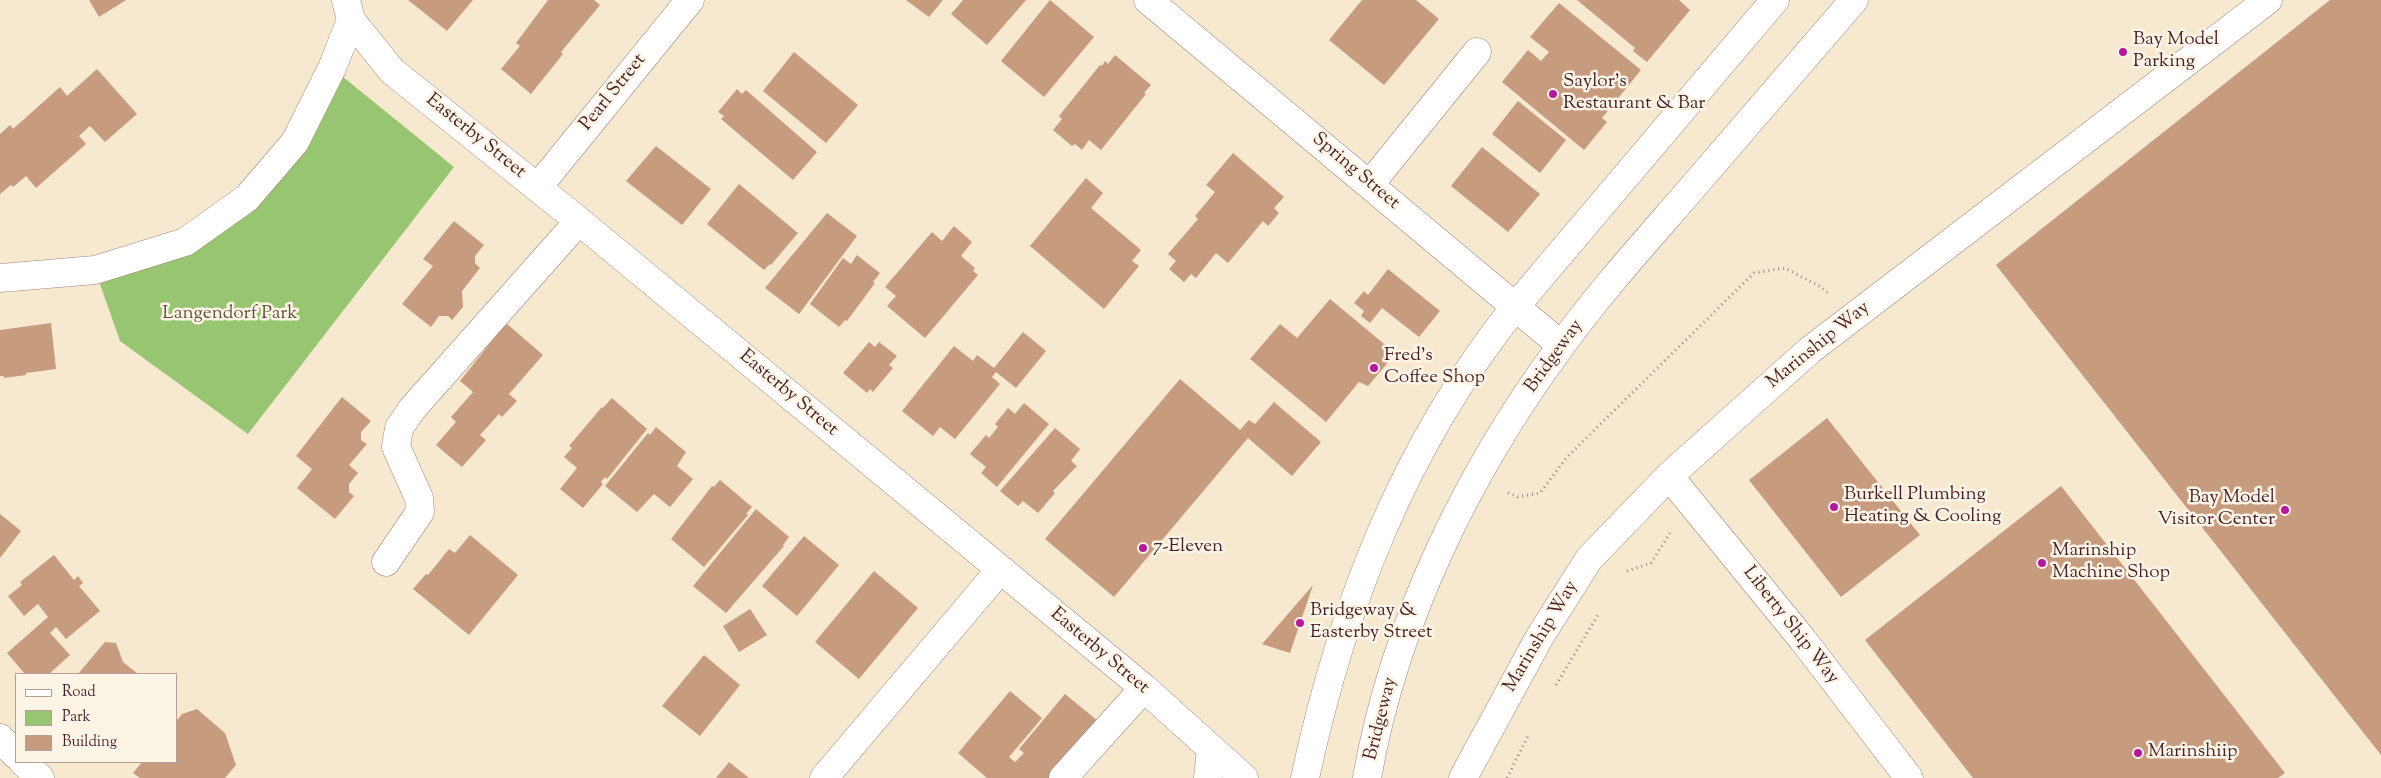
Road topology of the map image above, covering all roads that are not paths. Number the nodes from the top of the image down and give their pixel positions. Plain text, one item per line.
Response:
1 (690, 0) edge
2 (1148, 0) edge
3 (1775, 0) edge
4 (1854, 0) edge
5 (2268, 0) edge
6 (349, 10) edge
7 (1477, 52) dead end
8 (1370, 184) junction
9 (538, 187) junction
10 (579, 220) junction
11 (0, 278) edge
12 (1515, 308) junction
13 (1561, 346) junction
14 (1670, 476) junction
15 (386, 562) dead end
16 (1000, 570) junction
17 (1144, 688) junction
18 (0, 738) edge
19 (1211, 749) junction
20 (15, 754) edge
21 (24, 763) edge
22 (40, 778) edge
23 (824, 778) edge
24 (1063, 778) edge
25 (1208, 778) edge
26 (1244, 778) edge
27 (1305, 778) edge
28 (1367, 778) edge
29 (1463, 778) edge
30 (1909, 778) edge

1 - 9 street, Pearl Street
2 - 8 street, Spring Street
3 - 12 street
4 - 13 street, Bridgeway
5 - 14 street, Marinship Way
6 - 9 street, Easterby Street
6 - 11 street
7 - 8 street
8 - 12 street, Spring Street
9 - 10 street, Easterby Street
10 - 15 street
10 - 16 street, Easterby Street
12 - 13 street, Spring Street
12 - 27 street
13 - 28 street, Bridgeway
14 - 29 street, Marinship Way
14 - 30 street, Liberty Ship Way
16 - 17 street, Easterby Street
16 - 23 street
17 - 19 street, Easterby Street
17 - 24 street
18 - 20 street
19 - 25 street
19 - 26 street, Easterby Street
21 - 22 street

